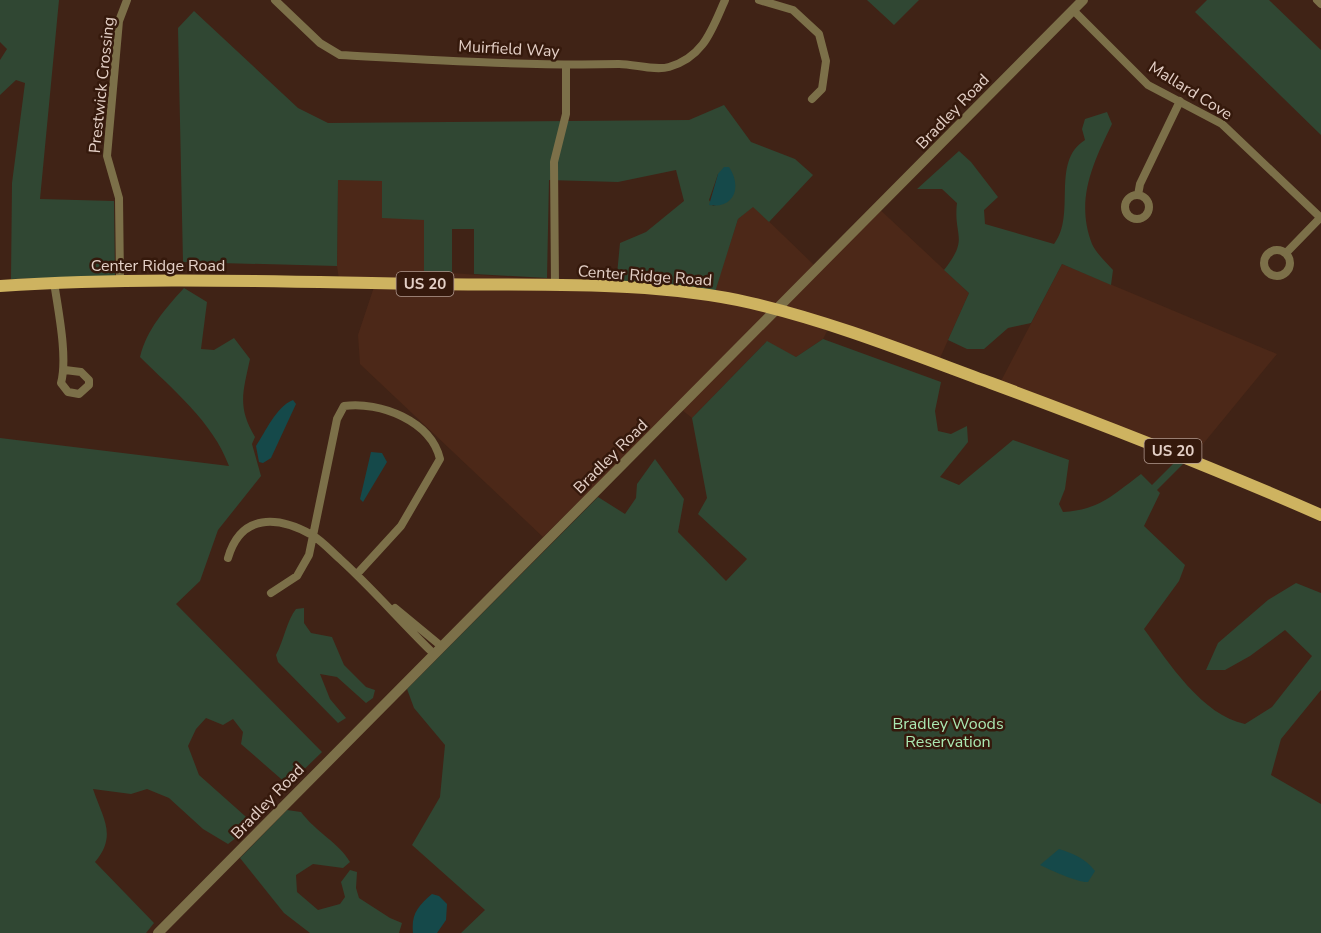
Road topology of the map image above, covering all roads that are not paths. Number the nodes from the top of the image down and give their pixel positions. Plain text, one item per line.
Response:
1 (128, 0) edge
2 (275, 0) edge
3 (725, 0) edge
4 (759, 0) edge
5 (1083, 0) edge
6 (1317, 0) edge
7 (1321, 4) edge
8 (1073, 10) junction
9 (566, 66) junction
10 (812, 99) dead end
11 (1180, 101) junction
12 (1138, 195) dead end
13 (1321, 218) edge
14 (1286, 254) dead end
15 (120, 280) junction
16 (54, 282) junction
17 (0, 286) edge
18 (555, 286) junction
19 (777, 309) junction
20 (65, 370) dead end
21 (1321, 515) edge
22 (314, 536) junction
23 (228, 558) dead end
24 (357, 574) junction
25 (271, 593) dead end
26 (437, 649) junction
27 (158, 933) edge

1 - 15 street, Prestwick Crossing
2 - 9 street, Muirfield Way
3 - 9 street, Muirfield Way
4 - 10 street
5 - 8 street, Bradley Road
6 - 7 street
8 - 11 street, Mallard Cove
8 - 19 street, Bradley Road
9 - 18 street
11 - 12 street
11 - 13 street, Mallard Cove
13 - 14 street
15 - 16 main road, Center Ridge Road / US 20
15 - 18 main road, Center Ridge Road / US 20
16 - 17 main road, Center Ridge Road / US 20
16 - 20 street
18 - 19 main road, Center Ridge Road / US 20
19 - 21 main road, Center Ridge Road / US 20
19 - 26 street, Bradley Road
22 - 23 street
22 - 24 street
22 - 24 street
22 - 25 street
24 - 26 street
26 - 27 street, Bradley Road

